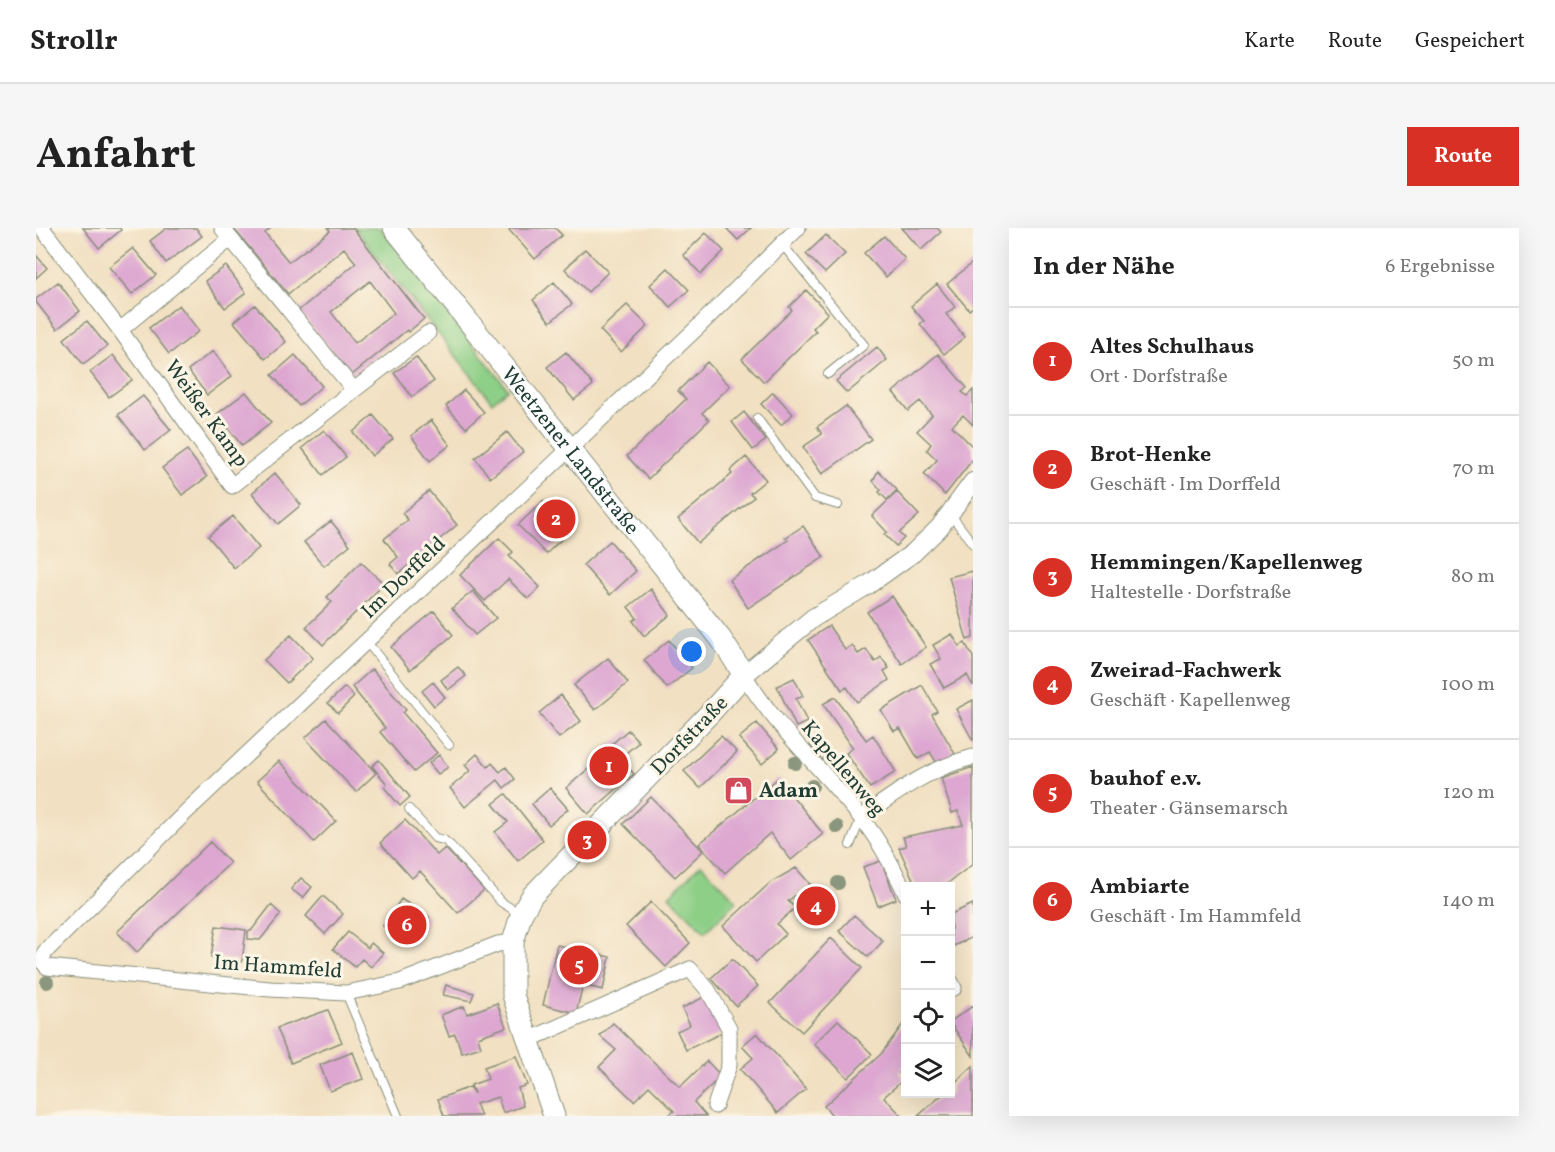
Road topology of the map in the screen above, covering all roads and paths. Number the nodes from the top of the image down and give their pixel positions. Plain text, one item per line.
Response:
1 (42, 228) edge
2 (394, 228) edge
3 (798, 228) edge
4 (226, 233) edge
5 (782, 244) junction
6 (120, 330) junction
7 (428, 333) dead end
8 (828, 374) dead end
9 (354, 390) junction
10 (757, 418) dead end
11 (569, 448) junction
12 (973, 482) edge
13 (838, 505) dead end
14 (950, 514) junction
15 (973, 544) edge
16 (366, 641) junction
17 (744, 675) junction
18 (449, 745) dead end
19 (973, 757) edge
20 (409, 809) dead end
21 (861, 818) junction
22 (850, 845) dead end
23 (901, 884) edge
24 (521, 915) junction
25 (513, 942) junction
26 (39, 961) edge
27 (345, 993) junction
28 (528, 1040) junction
29 (715, 1106) dead end
30 (398, 1116) edge
31 (554, 1116) edge

1 - 6 street, Weißer Kamp
2 - 11 main road, Weetzener Landstraße
3 - 5 street, Im Dorffeld
4 - 6 street
4 - 9 street
5 - 8 lane
5 - 11 street, Im Dorffeld
6 - 9 street, Weißer Kamp
7 - 9 street, Weißer Kamp
10 - 13 lane
11 - 16 street, Im Dorffeld
11 - 17 main road, Weetzener Landstraße
12 - 14 street, Dorfstraße
14 - 15 lane
14 - 17 street, Dorfstraße
16 - 18 lane
16 - 26 street, Im Dorffeld
17 - 21 street, Kapellenweg
17 - 24 main road, Dorfstraße
19 - 21 street
20 - 24 lane
21 - 22 lane
21 - 23 street, Kapellenweg
24 - 25 main road, Dorfstraße
25 - 27 street, Im Hammfeld
25 - 28 main road, Dorfstraße
26 - 27 street, Im Hammfeld
27 - 30 lane
28 - 29 street
28 - 31 main road, Dorfstraße

